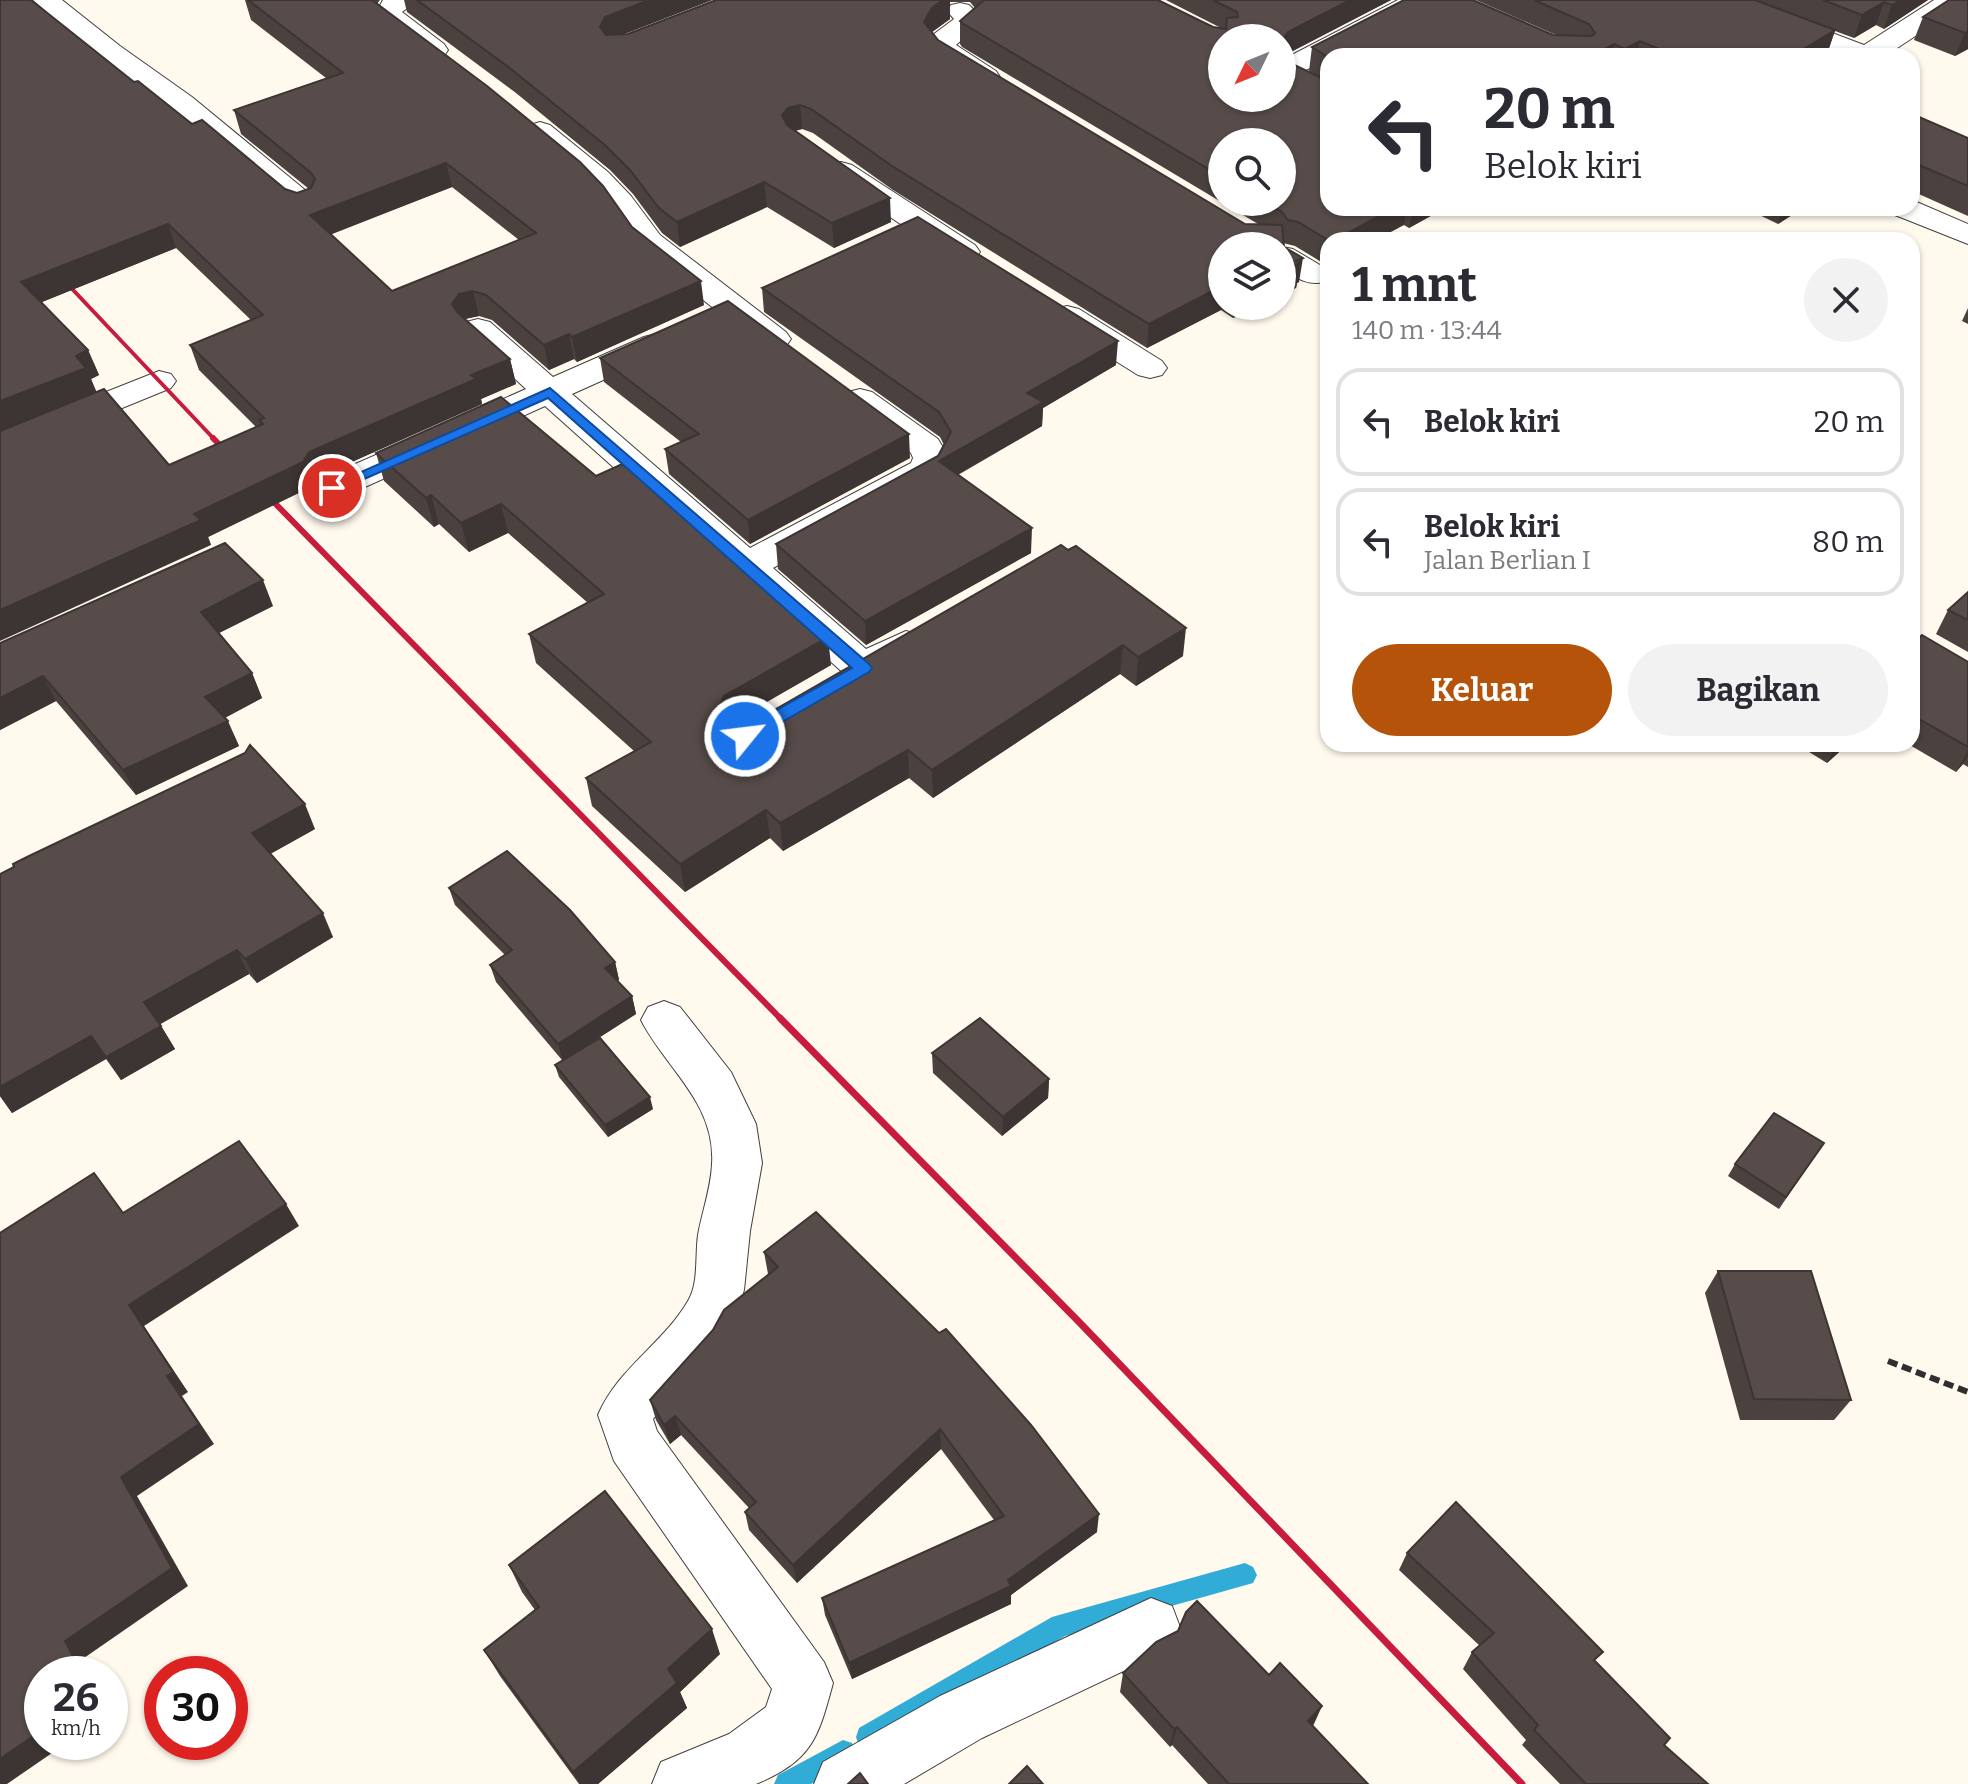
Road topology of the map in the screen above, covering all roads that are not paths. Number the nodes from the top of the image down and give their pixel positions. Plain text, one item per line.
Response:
1 (46, 0) edge
2 (405, 0) edge
3 (1418, 0) edge
4 (1721, 0) edge
5 (1952, 0) edge
6 (961, 4) edge
7 (1336, 48) edge
8 (1845, 48) edge
9 (1878, 48) edge
10 (1320, 58) edge
11 (454, 64) edge
12 (1296, 72) edge
13 (1016, 95) edge
14 (516, 111) edge
15 (823, 157) edge
16 (305, 205) edge
17 (1920, 214) edge
18 (921, 224) junction
19 (1968, 235) edge
20 (886, 240) edge
21 (1296, 264) edge
22 (988, 267) edge
23 (1314, 275) dead end
24 (770, 294) edge
25 (1042, 301) edge
26 (710, 320) junction
27 (478, 329) edge
28 (798, 355) edge
29 (1150, 368) dead end
30 (159, 381) dead end
31 (836, 383) edge
32 (550, 392) junction
33 (0, 447) edge
34 (332, 488) dead end
35 (748, 565) junction
36 (932, 629) edge
37 (863, 668) junction
38 (824, 691) edge
39 (664, 1020) dead end
40 (1151, 1627) dead end
41 (683, 1784) edge
42 (845, 1784) edge

1 - 16 street
2 - 11 street
3 - 7 street
4 - 8 street
5 - 9 street
6 - 13 street
10 - 12 street
14 - 26 street
15 - 18 street
17 - 19 street
18 - 20 street
18 - 22 street
21 - 23 street
24 - 26 street
25 - 29 street
26 - 28 street
26 - 32 street
27 - 32 street
30 - 33 street
31 - 35 street
32 - 34 street
32 - 35 street
35 - 37 street
36 - 37 street
37 - 38 street
39 - 41 street
40 - 42 street

